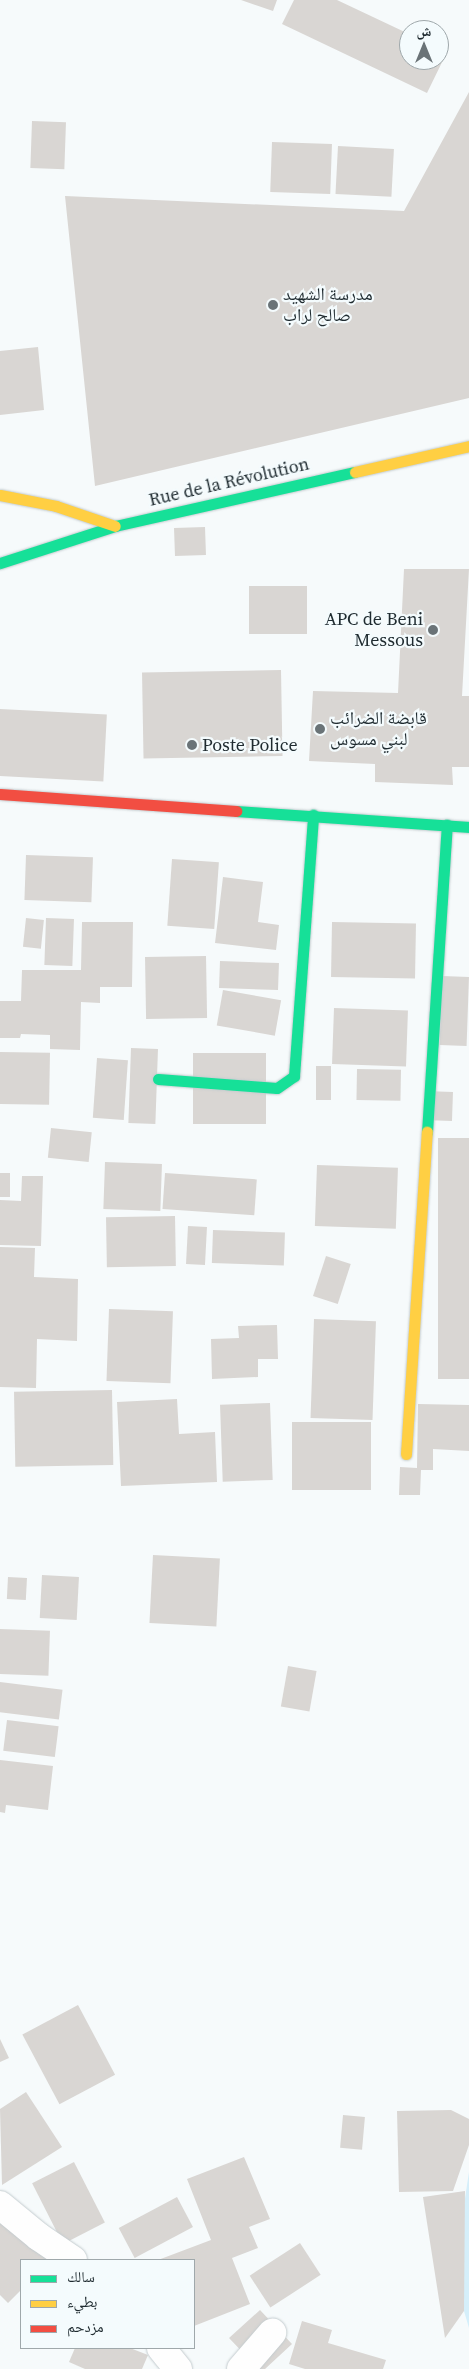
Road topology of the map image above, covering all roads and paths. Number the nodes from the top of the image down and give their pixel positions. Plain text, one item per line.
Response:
1 (469, 446) edge
2 (0, 495) edge
3 (115, 526) junction
4 (0, 563) edge
5 (0, 794) edge
6 (313, 816) junction
7 (447, 825) junction
8 (469, 827) edge
9 (158, 1079) dead end
10 (406, 1454) dead end
11 (0, 2204) edge
12 (71, 2259) edge
13 (272, 2333) dead end
14 (163, 2349) edge
15 (178, 2369) edge
16 (241, 2369) edge

1 - 3 street, Rue de la Révolution
2 - 3 street
3 - 4 street, Rue de la Révolution
5 - 6 street
6 - 7 street
6 - 9 street
7 - 8 street
7 - 10 street
11 - 12 street
13 - 16 street
14 - 15 street

